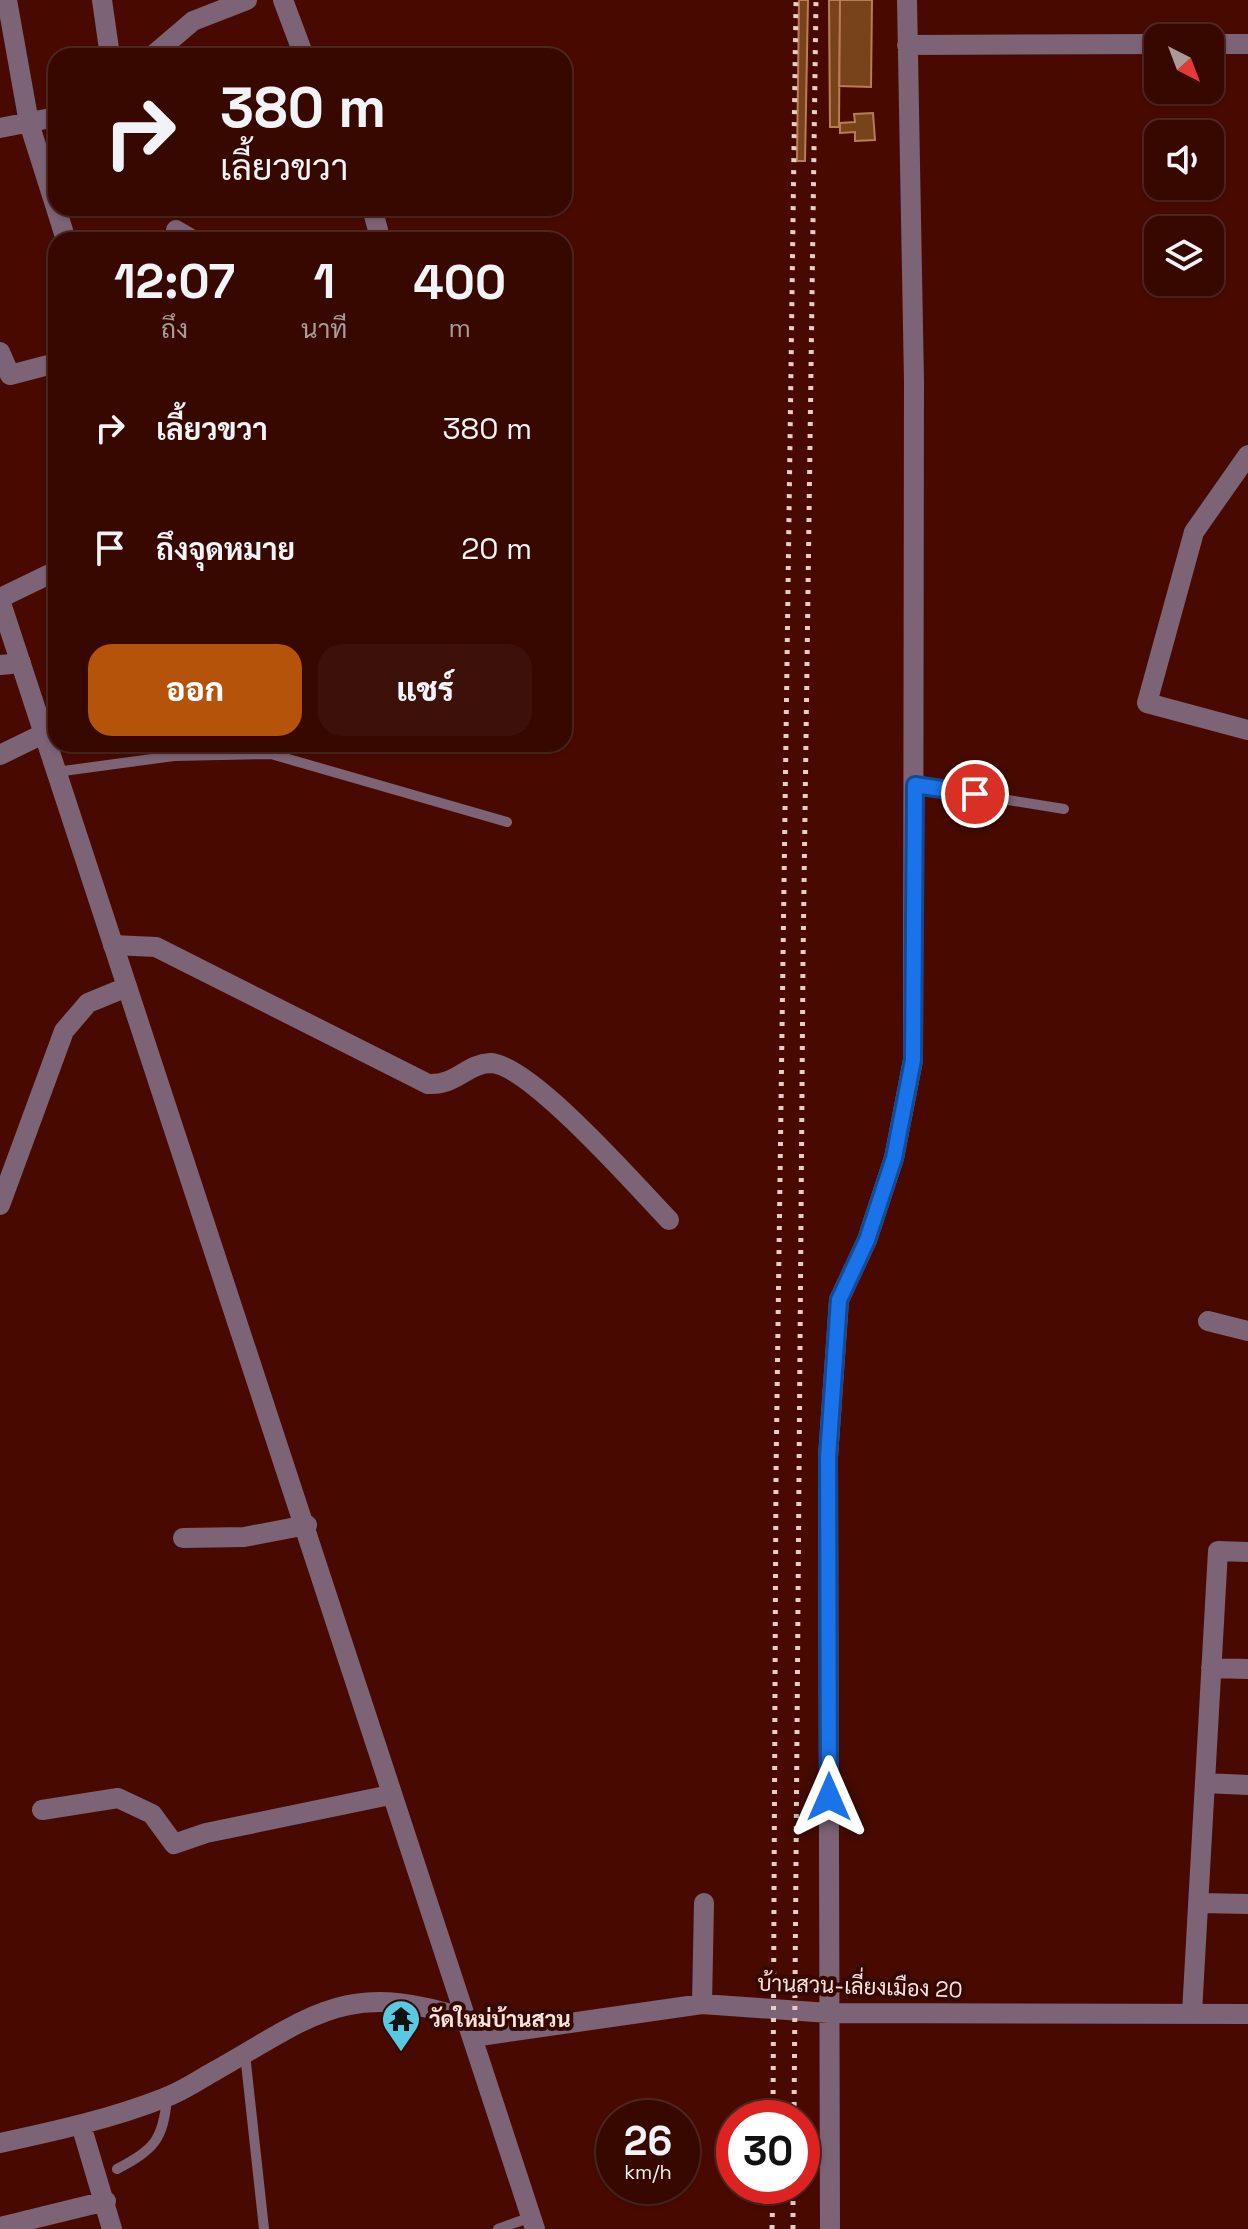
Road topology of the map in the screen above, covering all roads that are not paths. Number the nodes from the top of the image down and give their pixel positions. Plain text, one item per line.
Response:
1 (7, 0) edge
2 (102, 0) edge
3 (247, 0) edge
4 (283, 0) edge
5 (907, 0) edge
6 (1144, 44) edge
7 (1224, 44) edge
8 (1248, 44) edge
9 (907, 45) junction
10 (109, 48) edge
11 (161, 48) edge
12 (301, 48) edge
13 (48, 119) edge
14 (29, 123) junction
15 (0, 128) edge
16 (48, 183) edge
17 (0, 352) edge
18 (48, 365) edge
19 (1248, 455) edge
20 (48, 575) edge
21 (0, 599) edge
22 (21, 663) junction
23 (0, 665) edge
24 (1248, 730) edge
25 (43, 734) junction
26 (48, 749) edge
27 (49, 752) edge
28 (172, 752) edge
29 (202, 752) edge
30 (255, 752) edge
31 (0, 755) edge
32 (174, 756) junction
33 (56, 772) junction
34 (915, 785) junction
35 (1064, 809) dead end
36 (507, 822) dead end
37 (113, 945) junction
38 (127, 987) junction
39 (0, 1205) edge
40 (669, 1220) dead end
41 (1208, 1321) dead end
42 (1248, 1331) edge
43 (307, 1525) junction
44 (183, 1538) dead end
45 (1248, 1552) edge
46 (1211, 1668) junction
47 (1248, 1669) edge
48 (1205, 1783) junction
49 (1248, 1785) edge
50 (390, 1795) junction
51 (42, 1810) dead end
52 (704, 1903) dead end
53 (1200, 1903) junction
54 (1248, 1904) edge
55 (702, 2004) junction
56 (829, 2013) junction
57 (1192, 2013) junction
58 (1248, 2014) edge
59 (470, 2028) junction
60 (245, 2054) junction
61 (167, 2098) junction
62 (81, 2125) junction
63 (0, 2143) edge
64 (117, 2169) dead end
65 (106, 2201) junction
66 (533, 2223) edge
67 (0, 2227) edge
68 (112, 2229) edge
69 (264, 2229) edge
70 (498, 2229) edge
71 (830, 2229) edge

1 - 14 street
2 - 10 street
3 - 11 street
4 - 12 street
5 - 9 street
6 - 9 street
7 - 8 street
9 - 34 street
13 - 14 street
14 - 15 street
14 - 16 street
17 - 18 street
19 - 24 street
20 - 21 street
21 - 22 street
22 - 23 street
22 - 25 street
25 - 26 street
25 - 31 street
27 - 33 street
28 - 32 lane
29 - 32 lane
30 - 36 lane
32 - 33 lane
33 - 37 street
34 - 35 lane
34 - 56 street
37 - 38 street
37 - 40 street
38 - 39 street
38 - 43 street
41 - 42 street
43 - 44 street
43 - 50 street
45 - 46 street
46 - 47 street
46 - 48 street
48 - 49 street
48 - 53 street
50 - 51 street
50 - 59 street
52 - 55 street
53 - 54 street
53 - 57 street
55 - 56 street, บ้านสวน-เลี่ยงเมือง 20
55 - 59 street, บ้านสวน-เลี่ยงเมือง 20
56 - 57 street, บ้านสวน-เลี่ยงเมือง 20
56 - 71 street
57 - 58 street, บ้านสวน-เลี่ยงเมือง 20
59 - 60 street
59 - 66 street
60 - 61 street
60 - 69 lane
61 - 62 street
61 - 64 lane
62 - 63 street
62 - 65 street
65 - 67 street
65 - 68 street
66 - 70 lane

